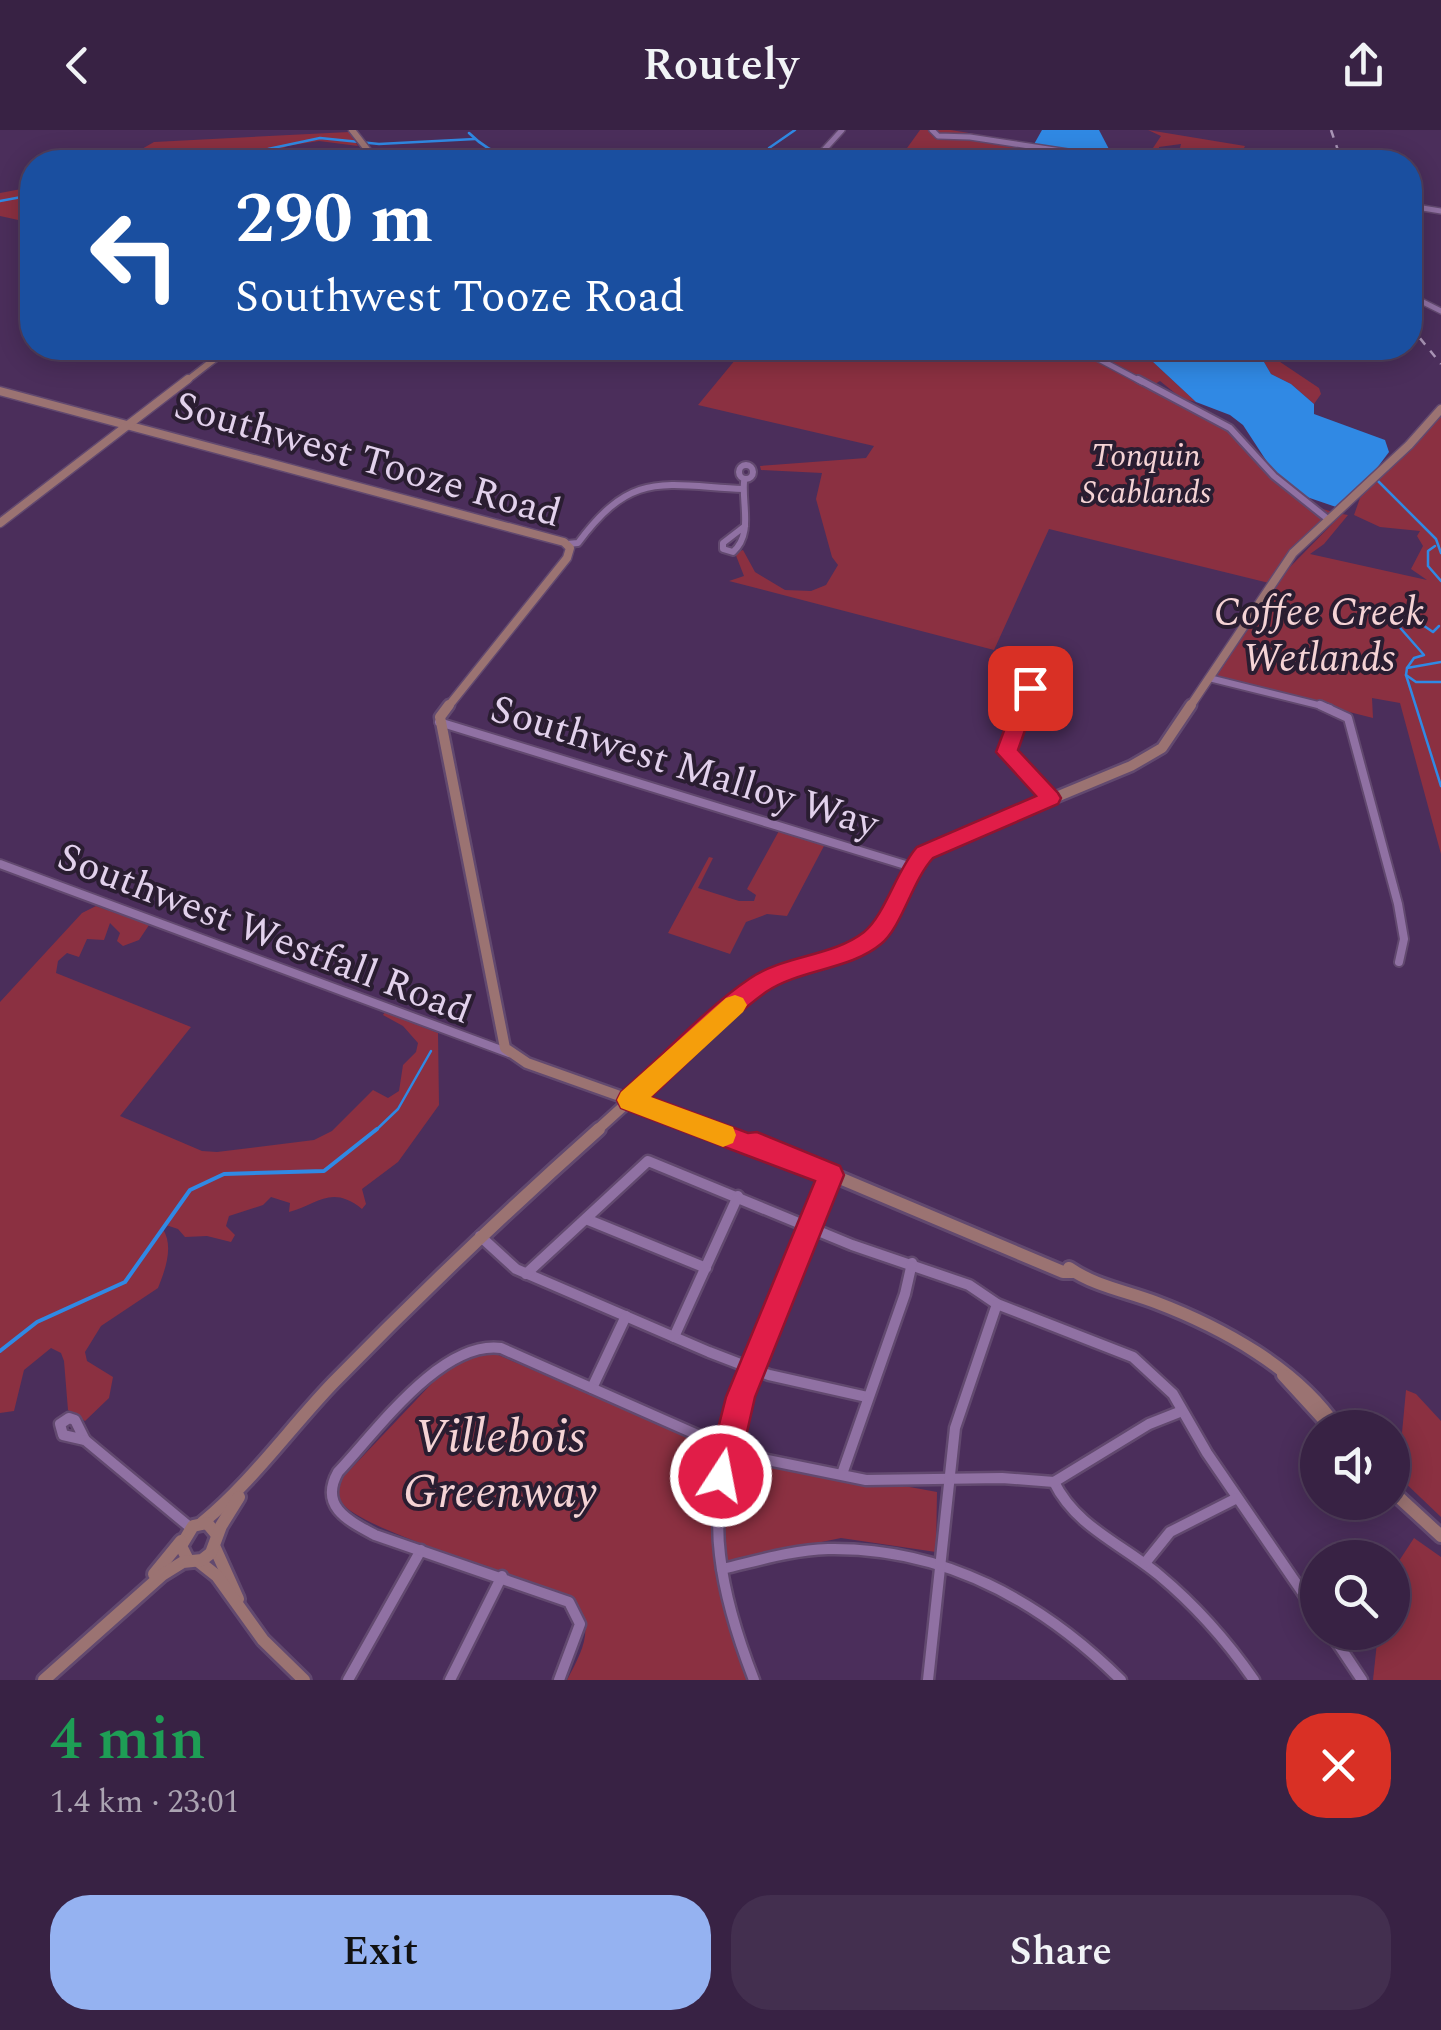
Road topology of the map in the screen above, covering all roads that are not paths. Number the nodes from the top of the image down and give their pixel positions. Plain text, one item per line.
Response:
1 (352, 130) edge
2 (842, 130) edge
3 (932, 130) edge
4 (368, 150) edge
5 (824, 150) edge
6 (1058, 150) edge
7 (212, 360) edge
8 (1102, 360) edge
9 (0, 390) edge
10 (1441, 408) edge
11 (128, 424) junction
12 (1329, 520) junction
13 (0, 523) edge
14 (745, 526) junction
15 (568, 544) junction
16 (1210, 678) junction
17 (1030, 688) dead end
18 (439, 722) junction
19 (1051, 798) junction
20 (0, 864) edge
21 (912, 866) junction
22 (1399, 962) dead end
23 (508, 1053) junction
24 (630, 1100) junction
25 (830, 1175) junction
26 (738, 1196) junction
27 (586, 1218) junction
28 (809, 1228) junction
29 (480, 1236) junction
30 (912, 1264) junction
31 (706, 1268) junction
32 (526, 1274) junction
33 (997, 1304) junction
34 (626, 1316) junction
35 (674, 1337) junction
36 (752, 1370) junction
37 (592, 1388) junction
38 (867, 1397) junction
39 (1315, 1410) edge
40 (1182, 1411) junction
41 (85, 1440) dead end
42 (726, 1448) junction
43 (842, 1474) junction
44 (952, 1480) junction
45 (245, 1482) junction
46 (1054, 1482) junction
47 (1237, 1498) junction
48 (1410, 1509) edge
49 (192, 1530) junction
50 (1441, 1536) edge
51 (216, 1541) junction
52 (421, 1550) junction
53 (193, 1560) junction
54 (1145, 1563) junction
55 (942, 1565) junction
56 (722, 1569) junction
57 (502, 1576) junction
58 (1300, 1589) edge
59 (138, 1594) junction
60 (239, 1605) junction
61 (1342, 1650) edge
62 (44, 1680) edge
63 (304, 1680) edge
64 (348, 1680) edge
65 (450, 1680) edge
66 (558, 1680) edge
67 (754, 1680) edge
68 (928, 1680) edge
69 (1122, 1680) edge
70 (1254, 1680) edge
71 (1362, 1680) edge

1 - 4 main road
2 - 5 street
3 - 6 street
7 - 11 main road
8 - 12 street
9 - 11 main road, Southwest Tooze Road
10 - 12 main road
11 - 13 main road
11 - 15 main road, Southwest Tooze Road
12 - 16 main road
14 - 14 street
14 - 15 street
15 - 18 main road, Southwest Tooze Road
16 - 19 main road
16 - 22 street
17 - 19 street
18 - 21 street, Southwest Malloy Way
18 - 23 main road
19 - 21 main road
20 - 23 street, Southwest Westfall Road
21 - 24 main road
23 - 24 main road
24 - 25 main road
24 - 29 main road
25 - 28 street
25 - 39 main road
26 - 27 street
26 - 28 street
26 - 31 street
27 - 31 street
27 - 32 street
28 - 30 street
28 - 36 street
29 - 32 street
29 - 45 main road
30 - 33 street
30 - 38 street
31 - 35 street
32 - 34 street
33 - 40 street
33 - 44 street
34 - 35 street
34 - 37 street
35 - 36 street
36 - 38 street
36 - 42 street
37 - 42 street
37 - 52 street
38 - 43 street
40 - 46 street
40 - 47 street
41 - 49 street
42 - 43 street
42 - 56 street
43 - 44 street
44 - 46 street
44 - 55 street
45 - 49 main road
45 - 51 main road
46 - 54 street
47 - 54 street
47 - 58 street
48 - 50 main road
49 - 51 main road
49 - 53 main road
49 - 59 main road
51 - 53 main road
51 - 60 main road
52 - 57 street
52 - 64 street
53 - 59 main road
53 - 60 main road
54 - 70 street
55 - 56 street
55 - 68 street
55 - 69 street
56 - 67 street
57 - 65 street
57 - 66 street
59 - 62 main road
60 - 63 main road
61 - 71 street

